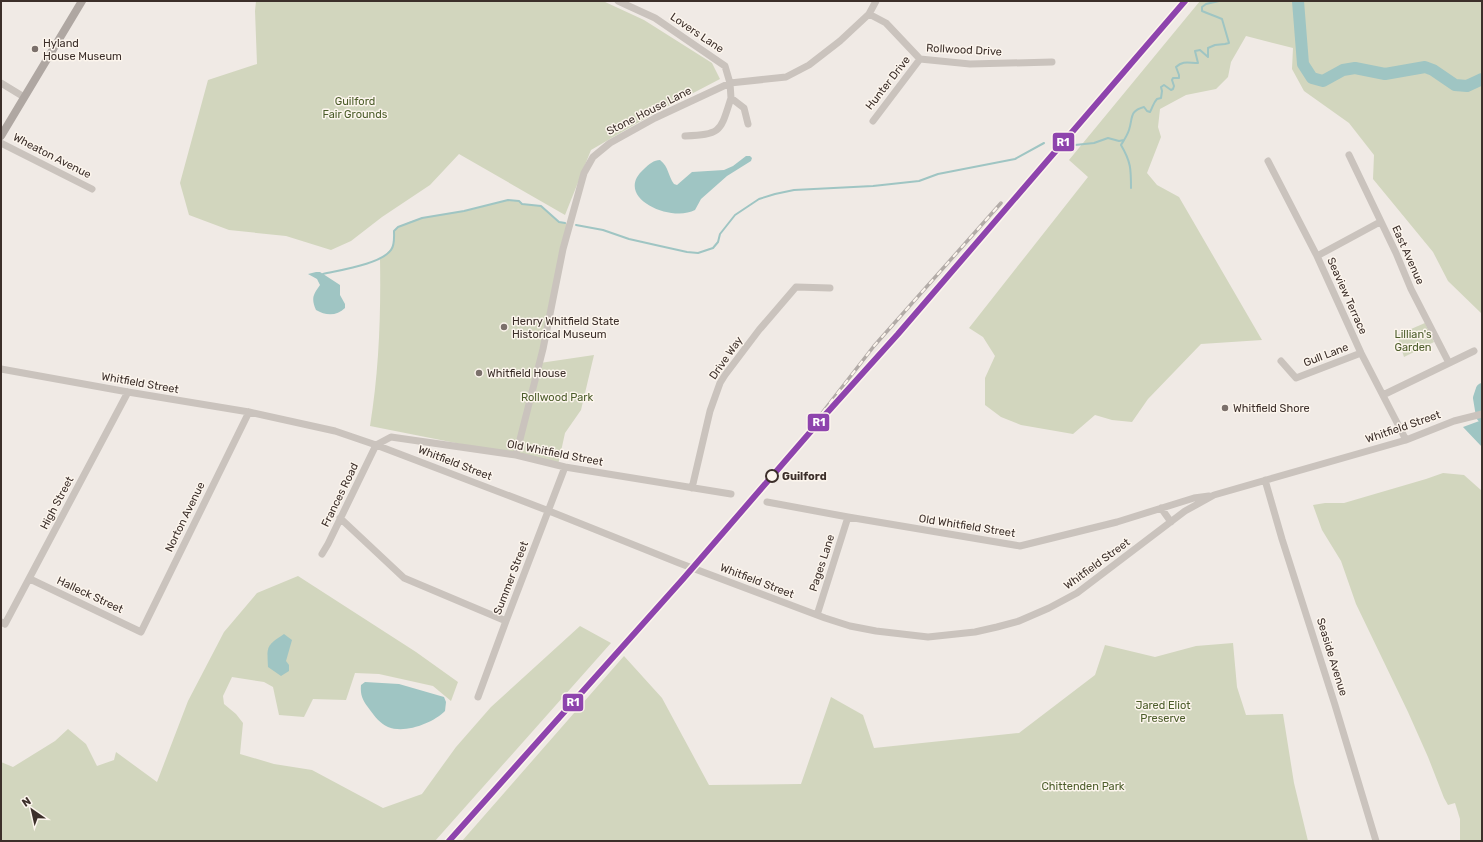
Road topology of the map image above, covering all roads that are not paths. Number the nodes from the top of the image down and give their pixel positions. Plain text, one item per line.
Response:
1 (82, 1) edge
2 (618, 1) edge
3 (876, 1) edge
4 (869, 14) junction
5 (920, 60) junction
6 (1052, 62) dead end
7 (1, 83) edge
8 (730, 83) junction
9 (24, 97) junction
10 (731, 98) junction
11 (873, 121) dead end
12 (748, 124) dead end
13 (1, 136) edge
14 (685, 136) dead end
15 (1, 143) edge
16 (1349, 155) dead end
17 (1268, 161) dead end
18 (92, 189) dead end
19 (1380, 222) junction
20 (1317, 256) junction
21 (830, 288) dead end
22 (1474, 351) dead end
23 (1361, 353) junction
24 (1281, 361) dead end
25 (1449, 363) junction
26 (1, 369) edge
27 (128, 392) junction
28 (1383, 395) junction
29 (249, 412) junction
30 (1482, 414) edge
31 (1406, 440) junction
32 (376, 445) junction
33 (516, 455) junction
34 (565, 467) junction
35 (1265, 480) junction
36 (692, 488) junction
37 (731, 494) dead end
38 (1214, 495) junction
39 (767, 502) dead end
40 (1161, 508) junction
41 (549, 511) junction
42 (848, 517) junction
43 (340, 518) junction
44 (1171, 522) junction
45 (322, 554) dead end
46 (30, 579) junction
47 (817, 615) junction
48 (506, 621) junction
49 (3, 623) edge
50 (141, 632) joint
51 (478, 697) dead end
52 (1376, 841) edge

1 - 9 main road
2 - 8 street, Lovers Lane
3 - 4 street, Stone House Lane
4 - 5 street, Rollwood Drive
4 - 8 street, Stone House Lane
5 - 6 street, Rollwood Drive
5 - 11 street, Hunter Drive
7 - 9 street
8 - 10 street, Lovers Lane
8 - 33 street, Stone House Lane
9 - 13 main road
10 - 12 street
10 - 14 street
15 - 18 street, Wheaton Avenue
16 - 19 street, East Avenue
17 - 20 street, Seaview Terrace
19 - 20 street
19 - 25 street, East Avenue
20 - 23 street, Seaview Terrace
21 - 36 street, Drive Way
22 - 25 street
23 - 24 street, Gull Lane
23 - 28 street, Seaview Terrace
25 - 28 street
26 - 27 street, Whitfield Street
27 - 29 street, Whitfield Street
27 - 46 street, High Street
28 - 31 street, Seaview Terrace
29 - 32 street, Whitfield Street
29 - 50 street, Norton Avenue
30 - 31 street, Whitfield Street
31 - 35 street, Whitfield Street
32 - 33 street, Old Whitfield Street
32 - 41 street, Whitfield Street
32 - 43 street, Frances Road
33 - 34 street, Old Whitfield Street
34 - 36 street, Old Whitfield Street
34 - 41 street, Summer Street
35 - 38 street, Whitfield Street
35 - 52 street, Seaside Avenue
36 - 37 street, Old Whitfield Street
38 - 40 street, Old Whitfield Street
38 - 44 street, Whitfield Street
39 - 42 street, Old Whitfield Street
40 - 42 street, Old Whitfield Street
40 - 44 street
41 - 47 street, Whitfield Street
41 - 48 street, Summer Street
42 - 47 street, Pages Lane
43 - 45 street, Frances Road
43 - 48 street
44 - 47 street, Whitfield Street
46 - 49 street, High Street
46 - 50 street, Halleck Street
48 - 51 street, Summer Street

